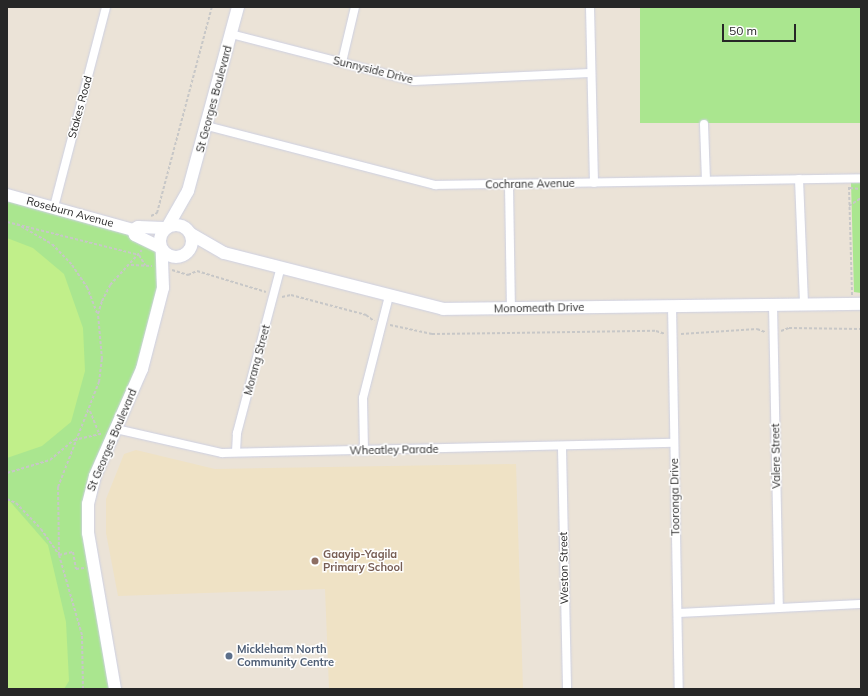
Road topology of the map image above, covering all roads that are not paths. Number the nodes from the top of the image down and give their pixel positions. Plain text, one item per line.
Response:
1 (106, 7) edge
2 (238, 7) edge
3 (355, 7) edge
4 (590, 7) edge
5 (231, 34) junction
6 (342, 62) junction
7 (590, 73) junction
8 (704, 124) dead end
9 (207, 126) junction
10 (861, 178) edge
11 (799, 179) junction
12 (706, 180) junction
13 (594, 183) junction
14 (509, 184) junction
15 (188, 191) junction
16 (7, 195) edge
17 (54, 207) junction
18 (166, 227) junction
19 (133, 230) junction
20 (189, 232) junction
21 (161, 249) junction
22 (224, 253) junction
23 (184, 255) junction
24 (281, 267) junction
25 (163, 288) junction
26 (389, 296) junction
27 (804, 303) junction
28 (773, 304) junction
29 (856, 304) edge
30 (672, 306) junction
31 (511, 309) junction
32 (114, 434) junction
33 (674, 443) junction
34 (562, 448) junction
35 (364, 451) junction
36 (236, 452) junction
37 (861, 604) edge
38 (779, 608) junction
39 (678, 613) junction
40 (115, 689) edge
41 (567, 689) edge
42 (679, 689) edge

1 - 17 street, Stakes Road
2 - 5 street, St Georges Boulevard
3 - 6 street
4 - 7 street
5 - 6 street, Sunnyside Drive
5 - 9 street, St Georges Boulevard
6 - 7 street, Sunnyside Drive
7 - 13 street
8 - 12 street
9 - 14 street, Cochrane Avenue
9 - 15 street, St Georges Boulevard
10 - 11 street, Cochrane Avenue
11 - 12 street, Cochrane Avenue
11 - 27 street
12 - 13 street, Cochrane Avenue
13 - 14 street, Cochrane Avenue
14 - 31 street
15 - 18 street, St Georges Boulevard
15 - 20 street, St Georges Boulevard
16 - 17 street, Roseburn Avenue
17 - 19 street, Roseburn Avenue
18 - 19 street, Roseburn Avenue
18 - 20 street
18 - 21 street
19 - 21 street, Roseburn Avenue
20 - 22 street, Monomeath Drive
20 - 23 street
21 - 23 street
21 - 25 street, St Georges Boulevard
22 - 23 street, Monomeath Drive
22 - 24 street, Monomeath Drive
23 - 25 street, St Georges Boulevard
24 - 26 street, Monomeath Drive
24 - 36 street, Morang Street
25 - 32 street, St Georges Boulevard
26 - 31 street, Monomeath Drive
26 - 35 street
27 - 28 street, Monomeath Drive
27 - 29 street, Monomeath Drive
28 - 30 street, Monomeath Drive
28 - 38 street, Valere Street
30 - 31 street, Monomeath Drive
30 - 33 street, Tooronga Drive
32 - 36 street, Wheatley Parade
32 - 40 street, St Georges Boulevard
33 - 34 street, Wheatley Parade
33 - 39 street, Tooronga Drive
34 - 35 street, Wheatley Parade
34 - 41 street, Weston Street
35 - 36 street, Wheatley Parade
37 - 38 street
38 - 39 street
39 - 42 street, Tooronga Drive

